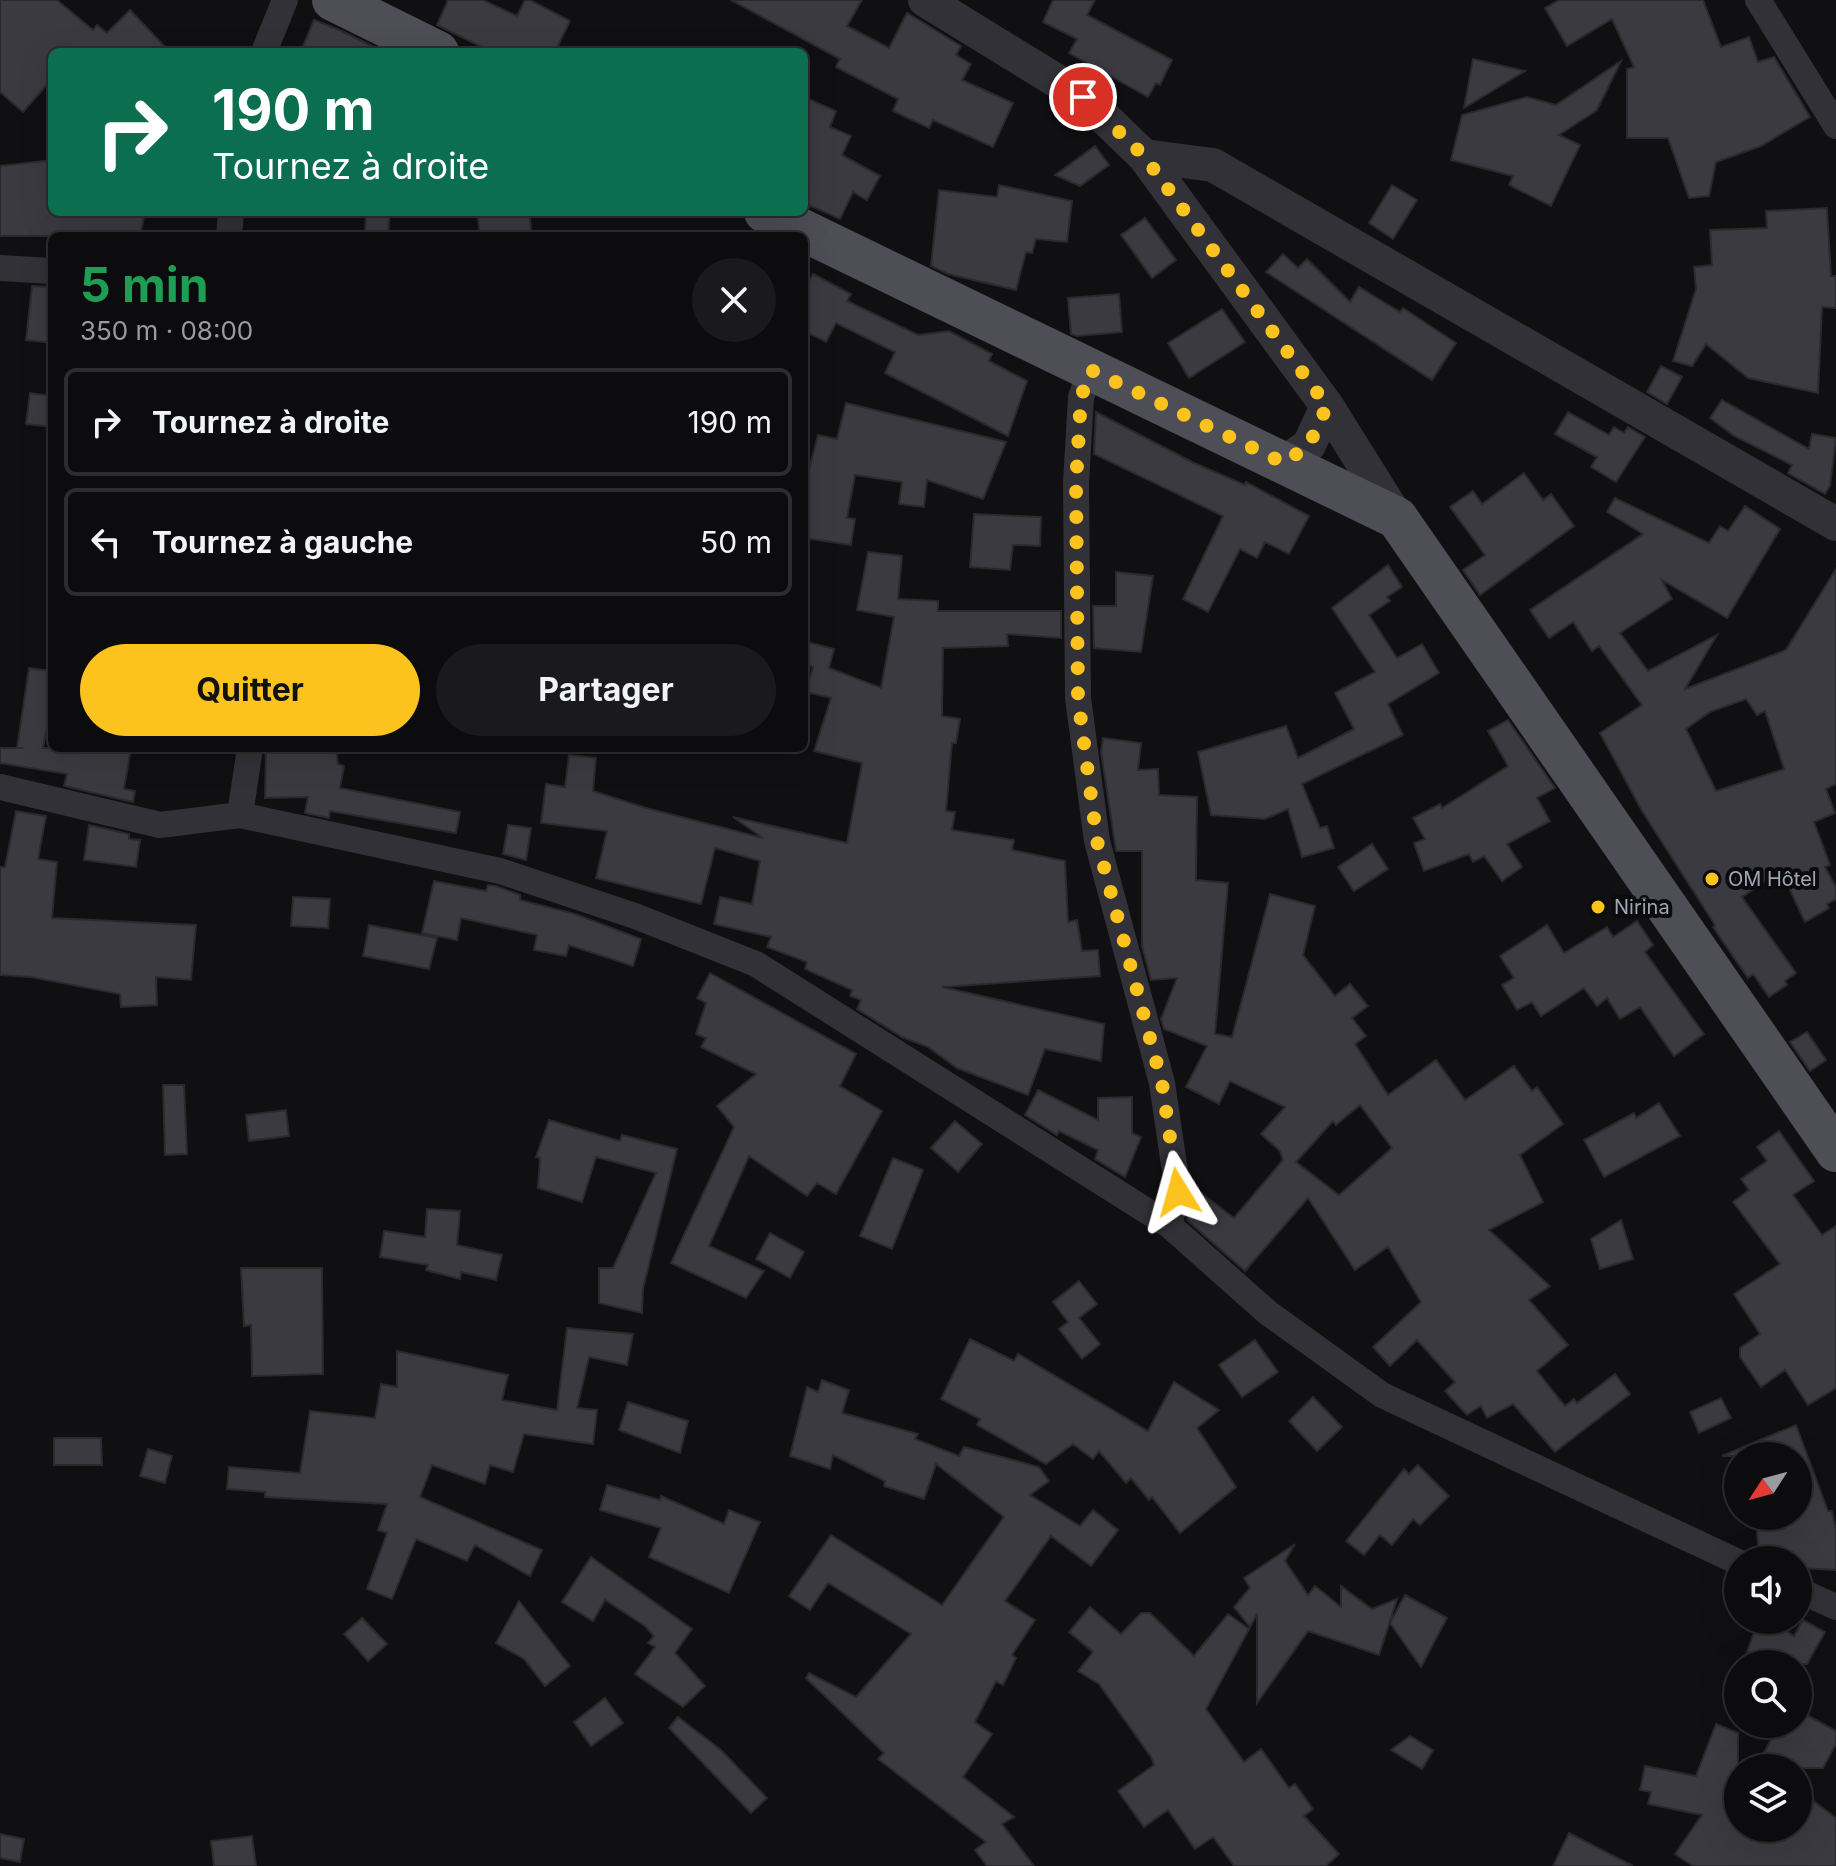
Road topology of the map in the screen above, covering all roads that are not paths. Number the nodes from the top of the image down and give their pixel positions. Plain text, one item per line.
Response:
1 (285, 0) edge
2 (333, 0) edge
3 (925, 0) edge
4 (1758, 0) edge
5 (266, 48) edge
6 (430, 48) edge
7 (1836, 126) edge
8 (1144, 156) junction
9 (773, 216) edge
10 (806, 232) edge
11 (808, 233) edge
12 (0, 268) edge
13 (48, 271) edge
14 (1091, 370) junction
15 (1327, 406) junction
16 (1284, 463) junction
17 (1397, 518) junction
18 (1836, 524) edge
19 (249, 752) edge
20 (0, 787) edge
21 (240, 815) junction
22 (1836, 1151) edge
23 (1169, 1225) junction
24 (1724, 1555) edge
25 (1812, 1596) edge
26 (1836, 1607) edge

1 - 5 street
2 - 6 main road
3 - 8 street
4 - 7 street
8 - 15 street
8 - 18 street
9 - 10 main road
11 - 14 main road
12 - 13 street
14 - 16 main road
14 - 23 street
15 - 16 street
15 - 17 street
16 - 17 main road
17 - 22 main road
19 - 21 street
20 - 21 street
21 - 23 street
23 - 24 street
25 - 26 street

